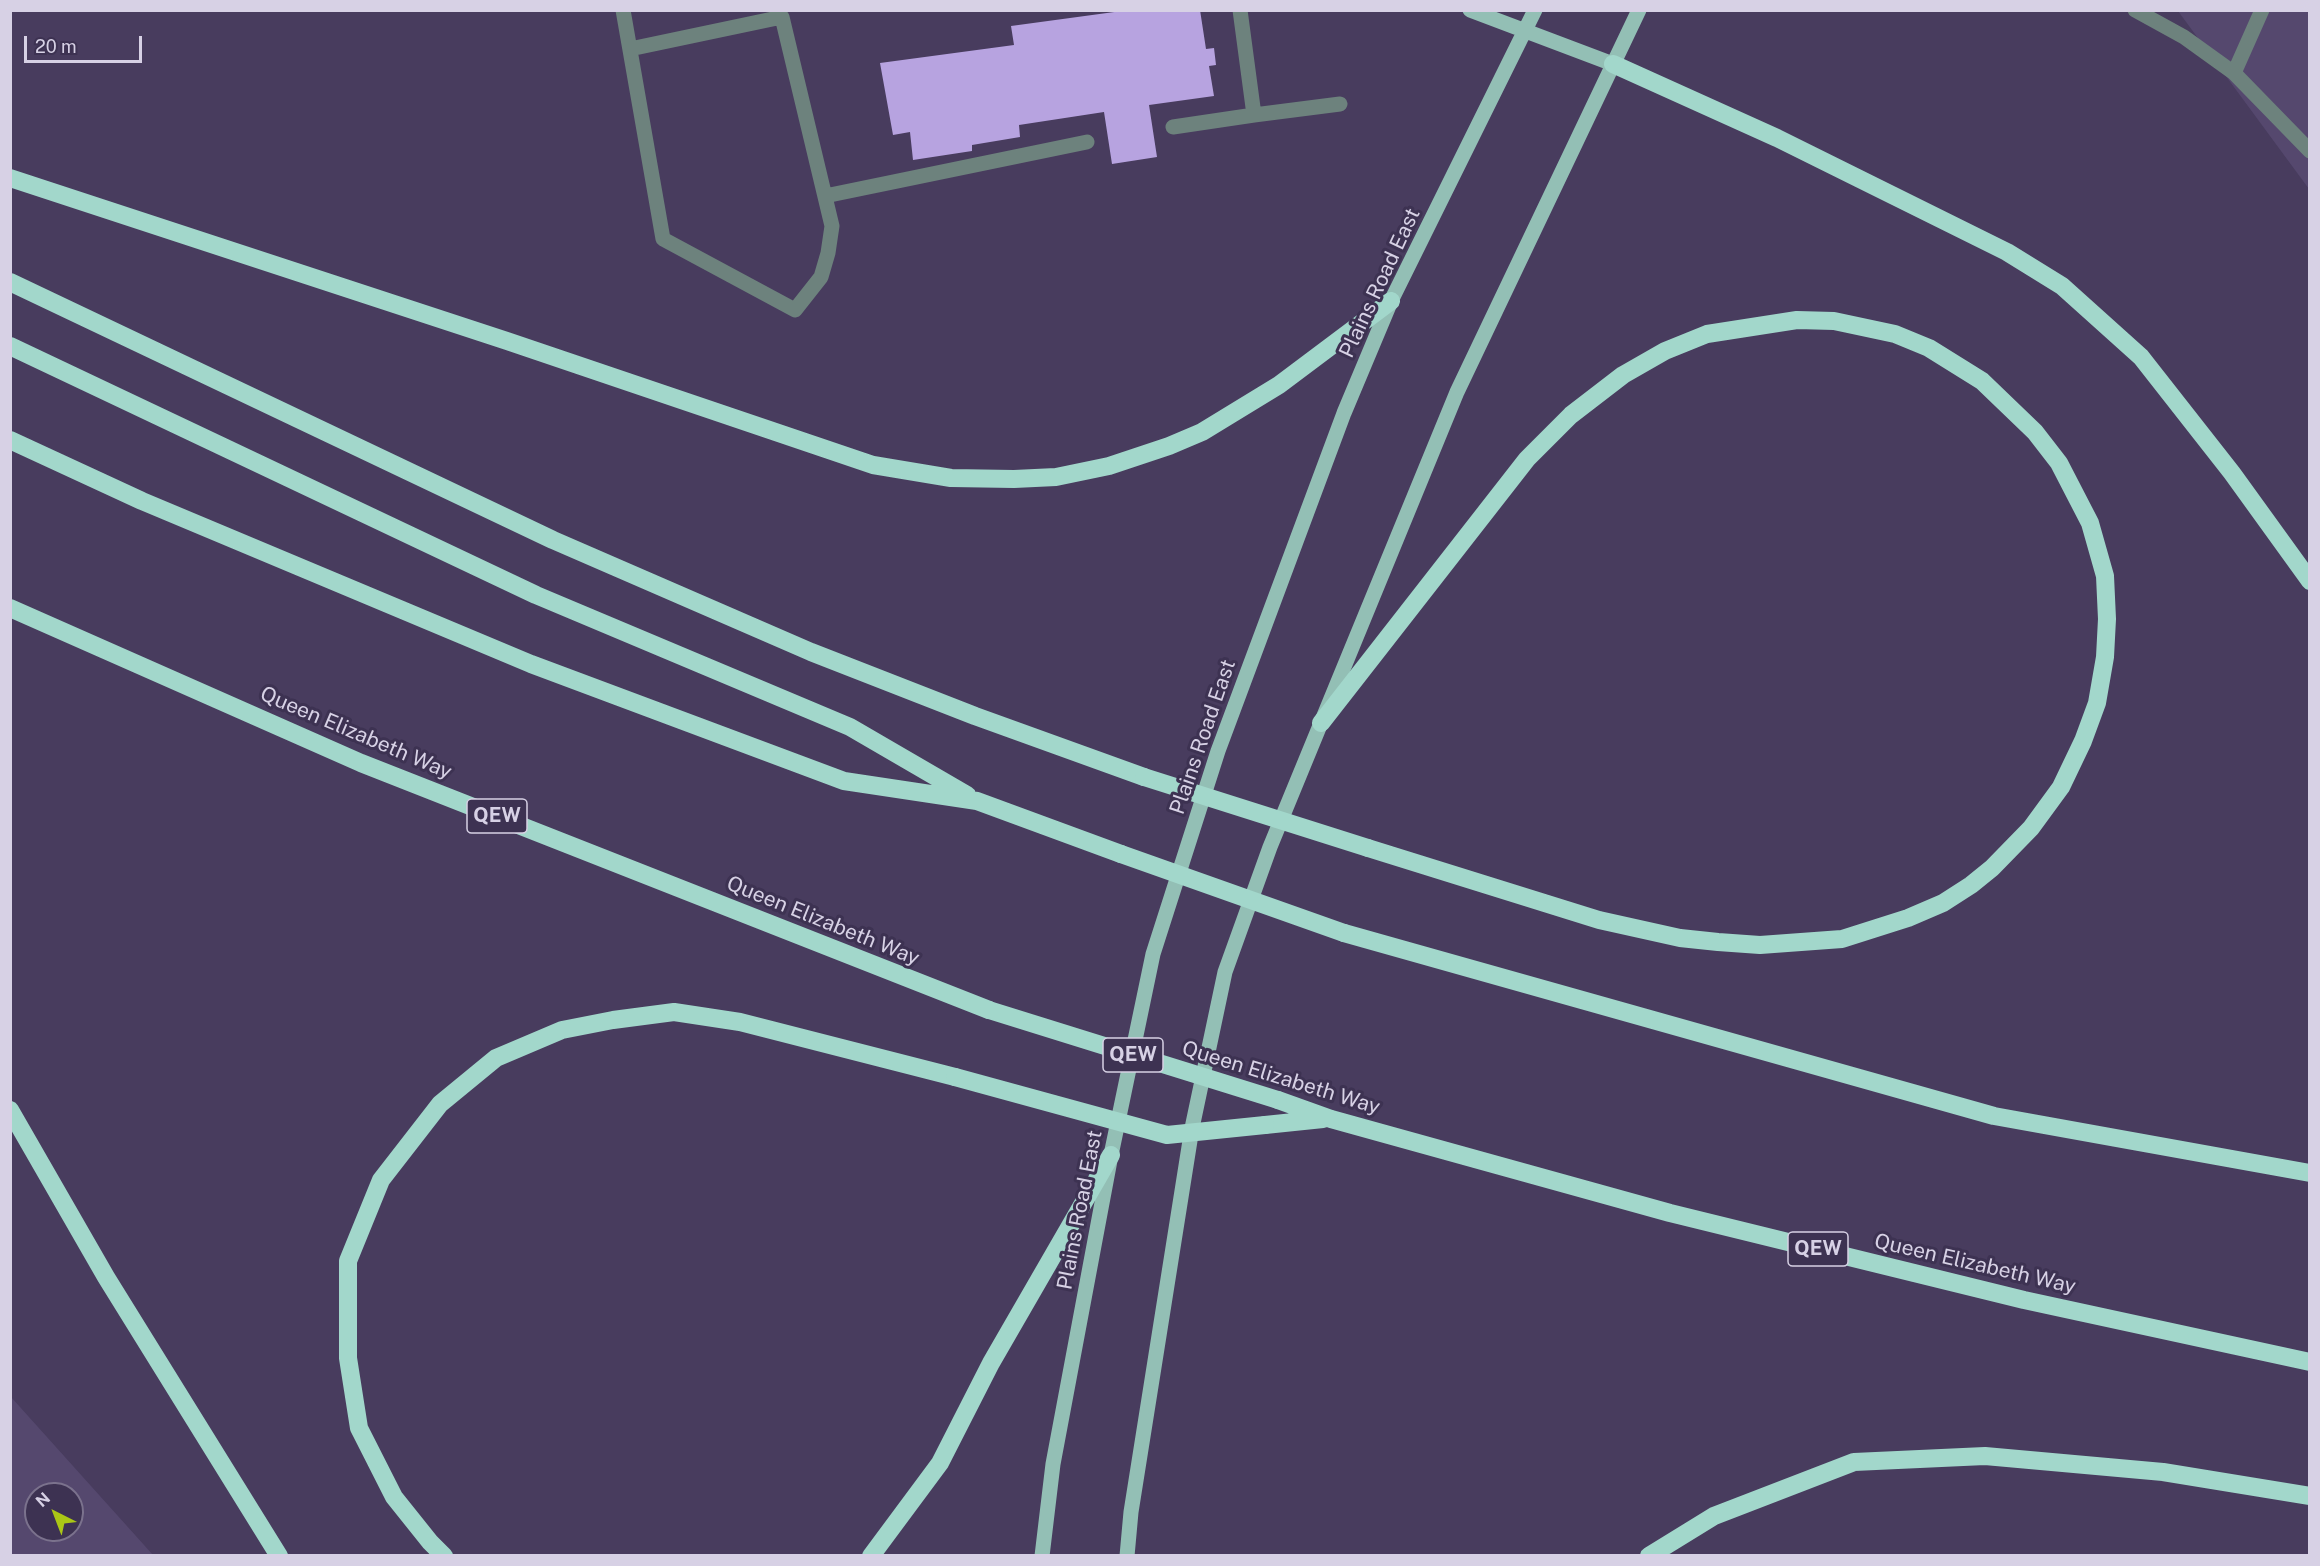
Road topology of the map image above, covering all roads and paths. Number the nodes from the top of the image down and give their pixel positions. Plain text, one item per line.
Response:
1 (623, 10) edge
2 (1240, 10) edge
3 (1470, 10) edge
4 (1535, 10) edge
5 (1639, 10) edge
6 (2135, 10) edge
7 (2262, 10) edge
8 (1525, 32) junction
9 (630, 49) junction
10 (1613, 64) junction
11 (2234, 73) junction
12 (1340, 104) dead end
13 (1254, 115) junction
14 (1173, 127) dead end
15 (1086, 142) dead end
16 (2310, 151) edge
17 (10, 178) edge
18 (825, 196) junction
19 (10, 282) edge
20 (1391, 301) junction
21 (10, 346) edge
22 (10, 440) edge
23 (2310, 581) edge
24 (10, 608) edge
25 (1321, 723) junction
26 (977, 801) junction
27 (10, 1110) edge
28 (1331, 1119) junction
29 (1111, 1155) junction
30 (2310, 1173) edge
31 (2310, 1362) edge
32 (2310, 1496) edge
33 (279, 1556) edge
34 (444, 1556) edge
35 (870, 1556) edge
36 (1042, 1556) edge
37 (1127, 1556) edge
38 (1649, 1556) edge

1 - 9 lane
2 - 13 lane
3 - 8 main road
4 - 8 main road, Plains Road East
5 - 10 main road
6 - 11 lane
7 - 11 lane
8 - 10 main road
8 - 20 main road, Plains Road East
9 - 18 lane
9 - 18 lane
10 - 23 highway
10 - 25 main road
11 - 16 lane
12 - 13 lane
13 - 14 lane
15 - 18 lane
17 - 20 highway
19 - 25 highway, bridge
20 - 29 main road, Plains Road East
21 - 26 highway
22 - 26 highway
24 - 28 highway, Queen Elizabeth Way / QEW, bridge
25 - 37 main road
26 - 30 highway, bridge
27 - 33 highway
28 - 31 highway, Queen Elizabeth Way / QEW
28 - 34 highway, bridge
29 - 35 highway
29 - 36 main road, Plains Road East
32 - 38 highway

